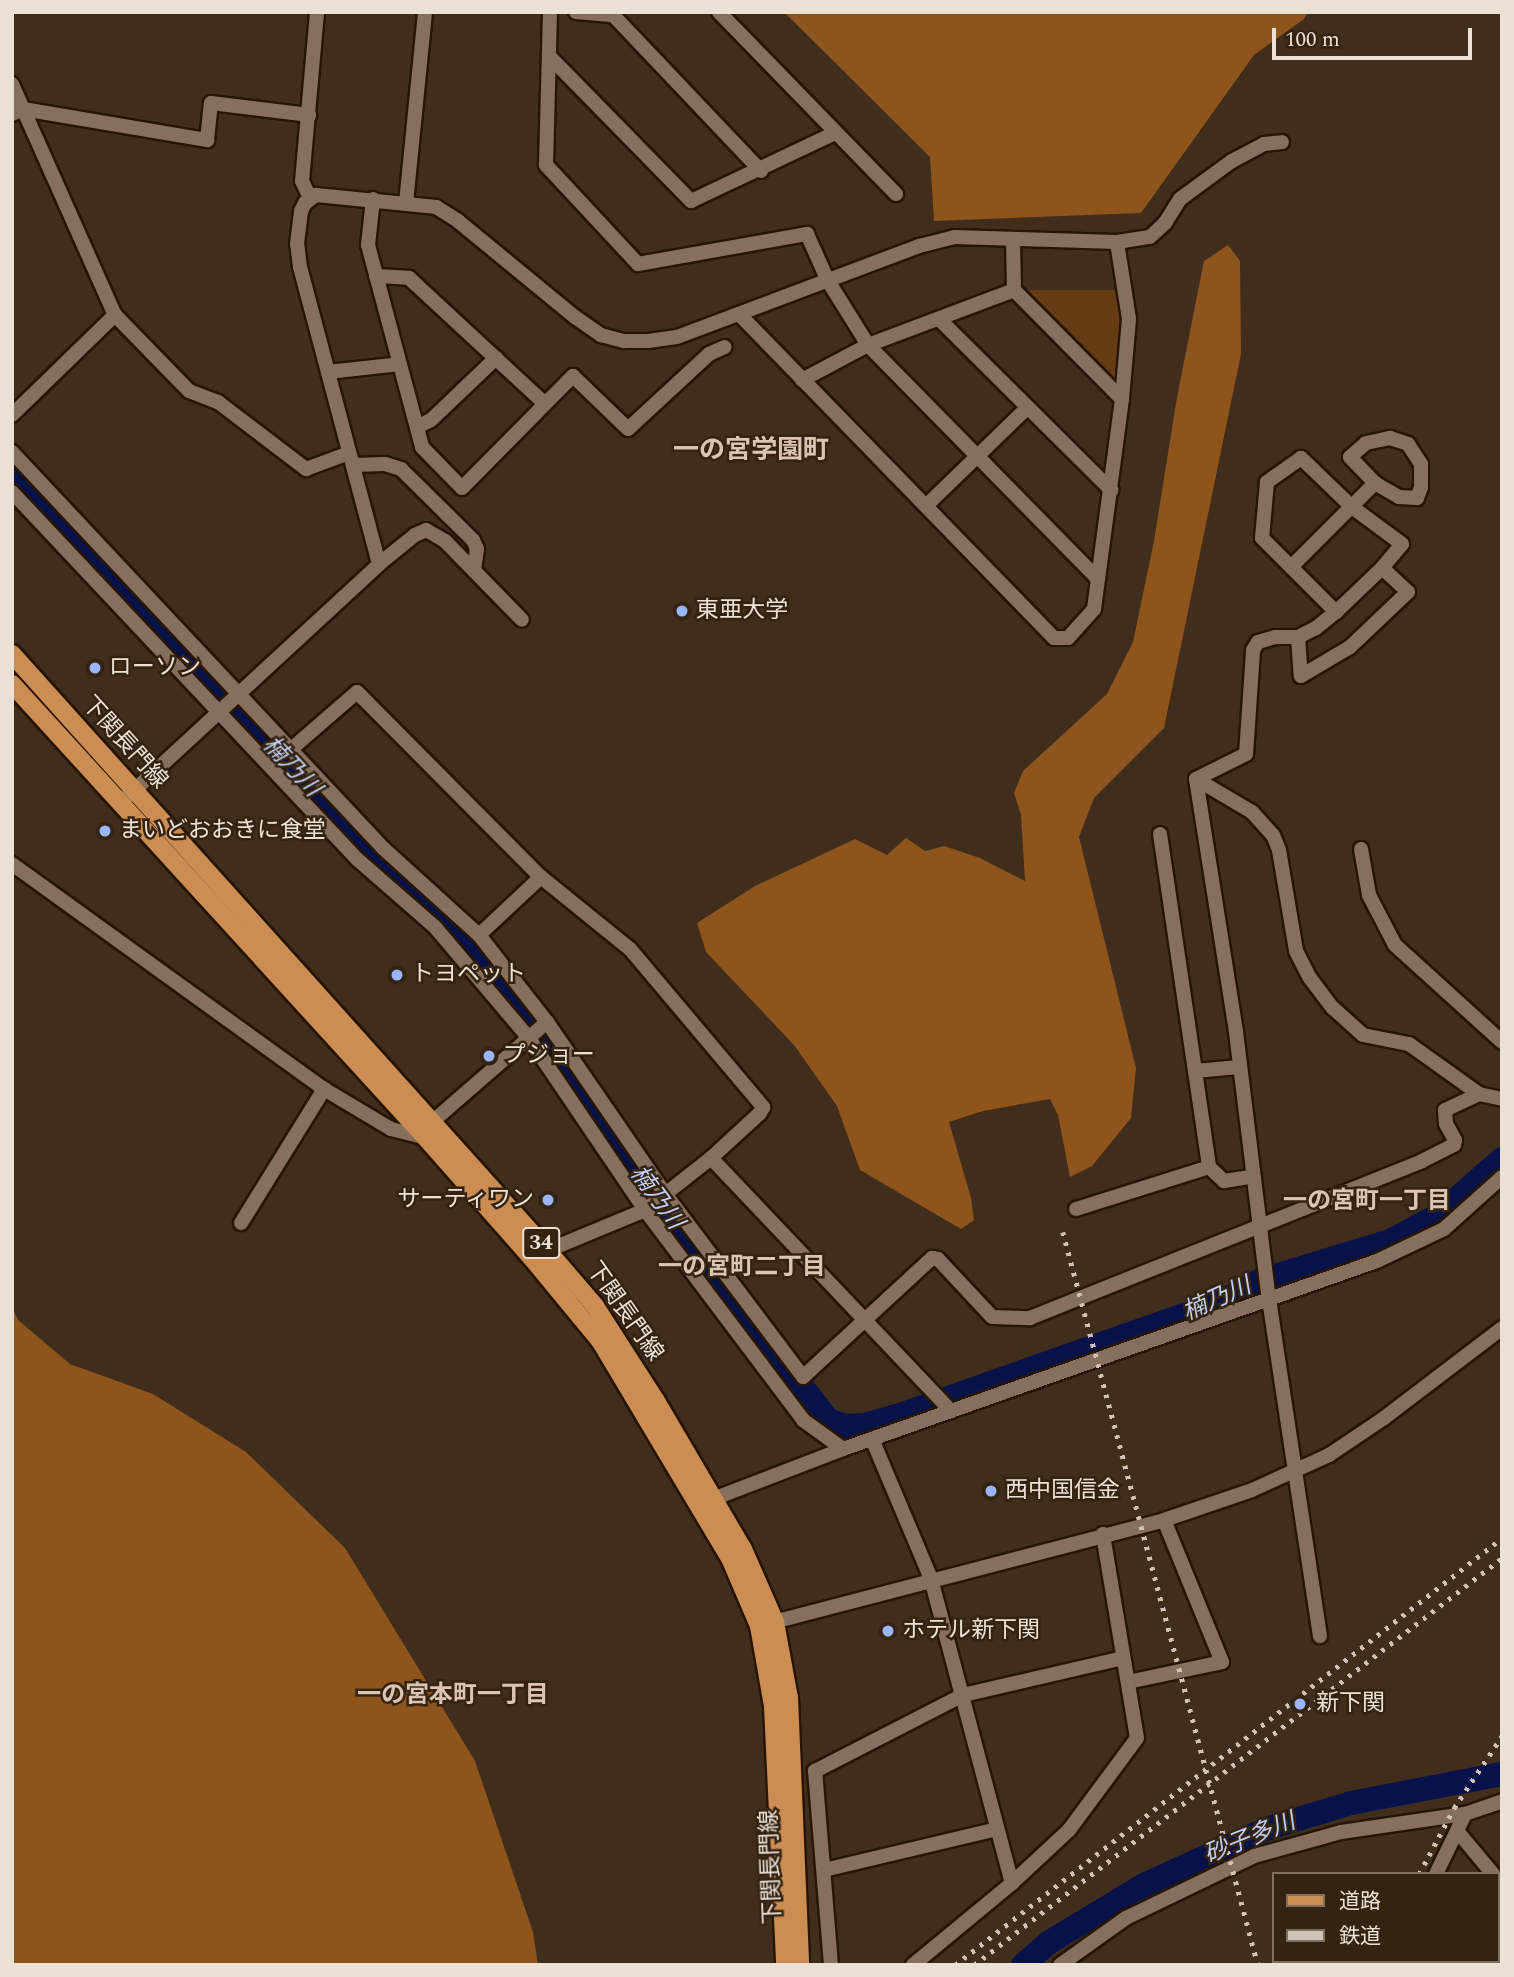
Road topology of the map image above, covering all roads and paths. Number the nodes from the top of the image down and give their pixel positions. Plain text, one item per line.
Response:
1 (317, 12) edge
2 (425, 12) edge
3 (550, 12) edge
4 (576, 12) edge
5 (719, 12) edge
6 (616, 13) edge
7 (550, 57) junction
8 (12, 84) edge
9 (18, 111) edge
10 (309, 115) junction
11 (835, 133) junction
12 (1282, 142) dead end
13 (761, 170) junction
14 (896, 194) dead end
15 (310, 198) junction
16 (373, 199) junction
17 (406, 203) junction
18 (1013, 239) junction
19 (1118, 242) junction
20 (376, 276) junction
21 (828, 281) junction
22 (1014, 290) junction
23 (739, 314) junction
24 (115, 315) junction
25 (939, 319) junction
26 (868, 345) junction
27 (725, 347) dead end
28 (496, 358) junction
29 (400, 364) junction
30 (328, 372) junction
31 (802, 380) junction
32 (1122, 399) junction
33 (545, 404) junction
34 (1027, 408) junction
35 (12, 415) edge
36 (417, 427) junction
37 (12, 452) edge
38 (978, 456) junction
39 (351, 459) junction
40 (1375, 483) junction
41 (1111, 490) junction
42 (12, 492) edge
43 (930, 502) dead end
44 (1352, 507) junction
45 (379, 564) junction
46 (1291, 567) junction
47 (1382, 568) junction
48 (474, 571) junction
49 (1098, 579) junction
50 (1336, 612) junction
51 (522, 620) dead end
52 (1297, 637) junction
53 (12, 654) edge
54 (12, 684) edge
55 (236, 694) junction
56 (220, 710) junction
57 (289, 751) junction
58 (1196, 779) junction
59 (128, 796) junction
60 (1160, 834) dead end
61 (1361, 849) dead end
62 (12, 864) edge
63 (541, 877) junction
64 (479, 935) junction
65 (547, 1022) junction
66 (528, 1037) junction
67 (1502, 1042) edge
68 (1239, 1067) junction
69 (1195, 1071) junction
70 (324, 1088) junction
71 (1479, 1094) junction
72 (1502, 1098) edge
73 (426, 1131) junction
74 (711, 1158) junction
75 (1209, 1167) junction
76 (1254, 1176) junction
77 (1502, 1177) edge
78 (666, 1195) junction
79 (1076, 1209) dead end
80 (645, 1210) junction
81 (241, 1223) dead end
82 (1261, 1226) junction
83 (539, 1253) junction
84 (1269, 1299) junction
85 (866, 1321) junction
86 (1502, 1328) edge
87 (951, 1411) junction
88 (872, 1439) junction
89 (843, 1449) junction
90 (1296, 1471) junction
91 (706, 1502) junction
92 (1164, 1520) junction
93 (1103, 1534) junction
94 (931, 1579) junction
95 (767, 1624) junction
96 (1320, 1636) dead end
97 (1123, 1658) junction
98 (1128, 1682) junction
99 (962, 1695) junction
100 (1502, 1801) edge
101 (1465, 1814) junction
102 (997, 1829) junction
103 (1458, 1832) junction
104 (824, 1870) junction
105 (1437, 1872) edge
106 (1491, 1872) edge
107 (1012, 1883) junction
108 (785, 1965) edge
109 (800, 1965) edge
110 (831, 1965) edge
111 (914, 1965) edge
112 (1059, 1965) edge

1 - 10 street
2 - 17 street
3 - 7 street
4 - 6 street
5 - 11 street
6 - 13 street
7 - 13 street
7 - 21 street
8 - 9 street
9 - 10 street
9 - 24 street
10 - 15 street
11 - 13 street
11 - 14 street
12 - 19 street
15 - 16 street
15 - 30 street
16 - 17 street
16 - 20 street
17 - 23 street
18 - 19 street
18 - 21 street
18 - 22 street
19 - 32 street
20 - 28 street
20 - 29 street
21 - 23 street
21 - 26 street
22 - 25 street
22 - 32 street
23 - 31 street
24 - 35 street
24 - 39 street
25 - 26 street
25 - 34 street
26 - 31 street
26 - 38 street
27 - 33 street
28 - 33 street
28 - 36 street
29 - 30 street
29 - 36 street
30 - 39 street
31 - 49 street
32 - 41 street
33 - 36 street
34 - 38 street
34 - 41 street
37 - 55 street
38 - 43 street
38 - 49 street
39 - 45 street
39 - 48 street
40 - 40 street
40 - 44 street
41 - 49 street
42 - 56 street
44 - 46 street
44 - 46 street
44 - 47 street
45 - 48 street
45 - 55 street
46 - 50 street
47 - 50 street
47 - 52 street
48 - 51 street
50 - 52 street
52 - 58 street
53 - 59 main road, 下関長門線 / 34
54 - 59 main road, 下関長門線 / 34
55 - 56 street
55 - 57 street
56 - 59 street
56 - 66 street
57 - 63 street
57 - 64 street
58 - 68 street
58 - 71 street
59 - 73 main road, 下関長門線 / 34
60 - 69 street
61 - 67 street
62 - 70 street
63 - 64 street
63 - 74 street
64 - 65 street
65 - 66 street
65 - 78 street
66 - 73 street
66 - 80 street
68 - 69 street
68 - 76 street
69 - 75 street
70 - 73 street
70 - 81 street
71 - 72 street
71 - 82 street
73 - 83 main road, 下関長門線 / 34
74 - 78 street
74 - 85 street
75 - 76 street
75 - 79 street
76 - 82 street
77 - 84 street
78 - 80 street
78 - 85 street
80 - 83 street
80 - 89 street
82 - 84 street
82 - 85 street
83 - 91 main road, 下関長門線 / 34
84 - 87 street
84 - 90 street
85 - 87 street
86 - 90 street
87 - 88 street
88 - 89 street
88 - 94 street
89 - 91 street
90 - 92 street
90 - 96 street
91 - 95 main road, 下関長門線 / 34
92 - 93 street
92 - 98 street
93 - 94 street
93 - 97 street
94 - 95 street
94 - 99 street
95 - 108 main road, 下関長門線 / 34
95 - 109 main road, 下関長門線 / 34
97 - 98 street
97 - 99 street
98 - 107 street
99 - 102 street
99 - 104 street
100 - 101 street
101 - 103 street
101 - 112 street
102 - 104 street
102 - 107 street
103 - 105 street
103 - 106 street
104 - 110 street
107 - 111 street

